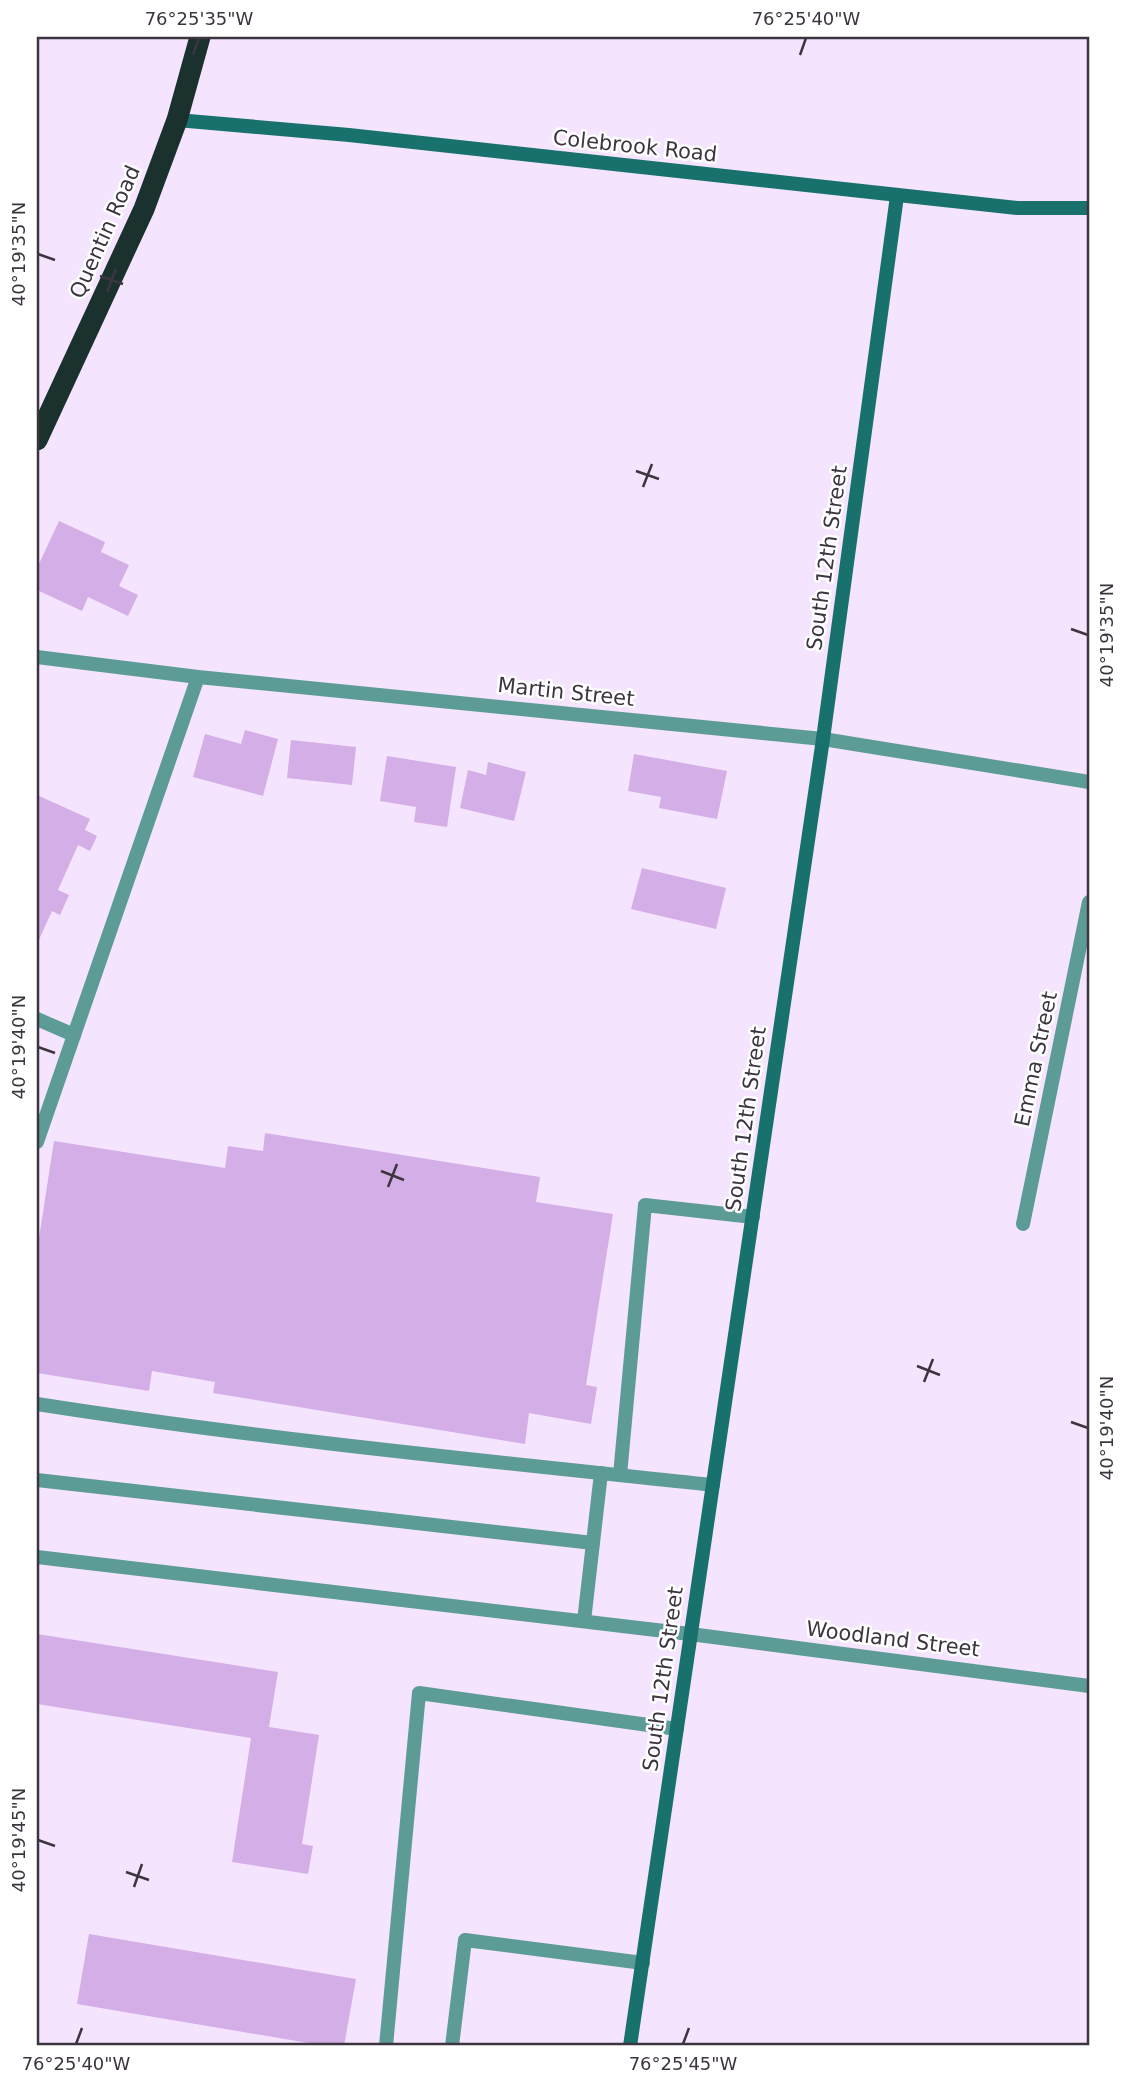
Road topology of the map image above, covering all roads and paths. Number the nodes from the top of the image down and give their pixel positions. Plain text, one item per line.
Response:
1 (200, 37) edge
2 (177, 120) junction
3 (897, 196) junction
4 (1089, 208) edge
5 (37, 440) edge
6 (37, 657) edge
7 (198, 677) junction
8 (823, 739) junction
9 (1089, 782) edge
10 (1089, 902) edge
11 (37, 1019) edge
12 (74, 1035) junction
13 (37, 1142) edge
14 (753, 1217) junction
15 (1023, 1224) dead end
16 (37, 1404) edge
17 (601, 1473) junction
18 (620, 1475) junction
19 (37, 1480) edge
20 (713, 1485) junction
21 (593, 1543) junction
22 (37, 1558) edge
23 (584, 1621) junction
24 (690, 1634) junction
25 (1089, 1686) edge
26 (677, 1729) junction
27 (643, 1963) junction
28 (386, 2046) edge
29 (452, 2046) edge
30 (630, 2046) edge

1 - 2 highway, Quentin Road
2 - 3 main road, Colebrook Road
2 - 5 highway, Quentin Road
3 - 4 main road, Colebrook Road
3 - 8 main road, South 12th Street
6 - 7 street, Martin Street
7 - 8 street, Martin Street
7 - 12 street
8 - 9 street, Martin Street
8 - 14 main road, South 12th Street
10 - 15 street, Emma Street
11 - 12 street
12 - 13 street
14 - 18 street
14 - 20 main road, South 12th Street
16 - 17 street
17 - 18 street
17 - 21 street
18 - 20 street
19 - 21 street
20 - 24 main road, South 12th Street
21 - 23 street
22 - 23 street, Woodland Street
23 - 24 street, Woodland Street
24 - 25 street, Woodland Street
24 - 26 main road, South 12th Street
26 - 27 main road, South 12th Street
26 - 28 street
27 - 29 street
27 - 30 main road, South 12th Street

